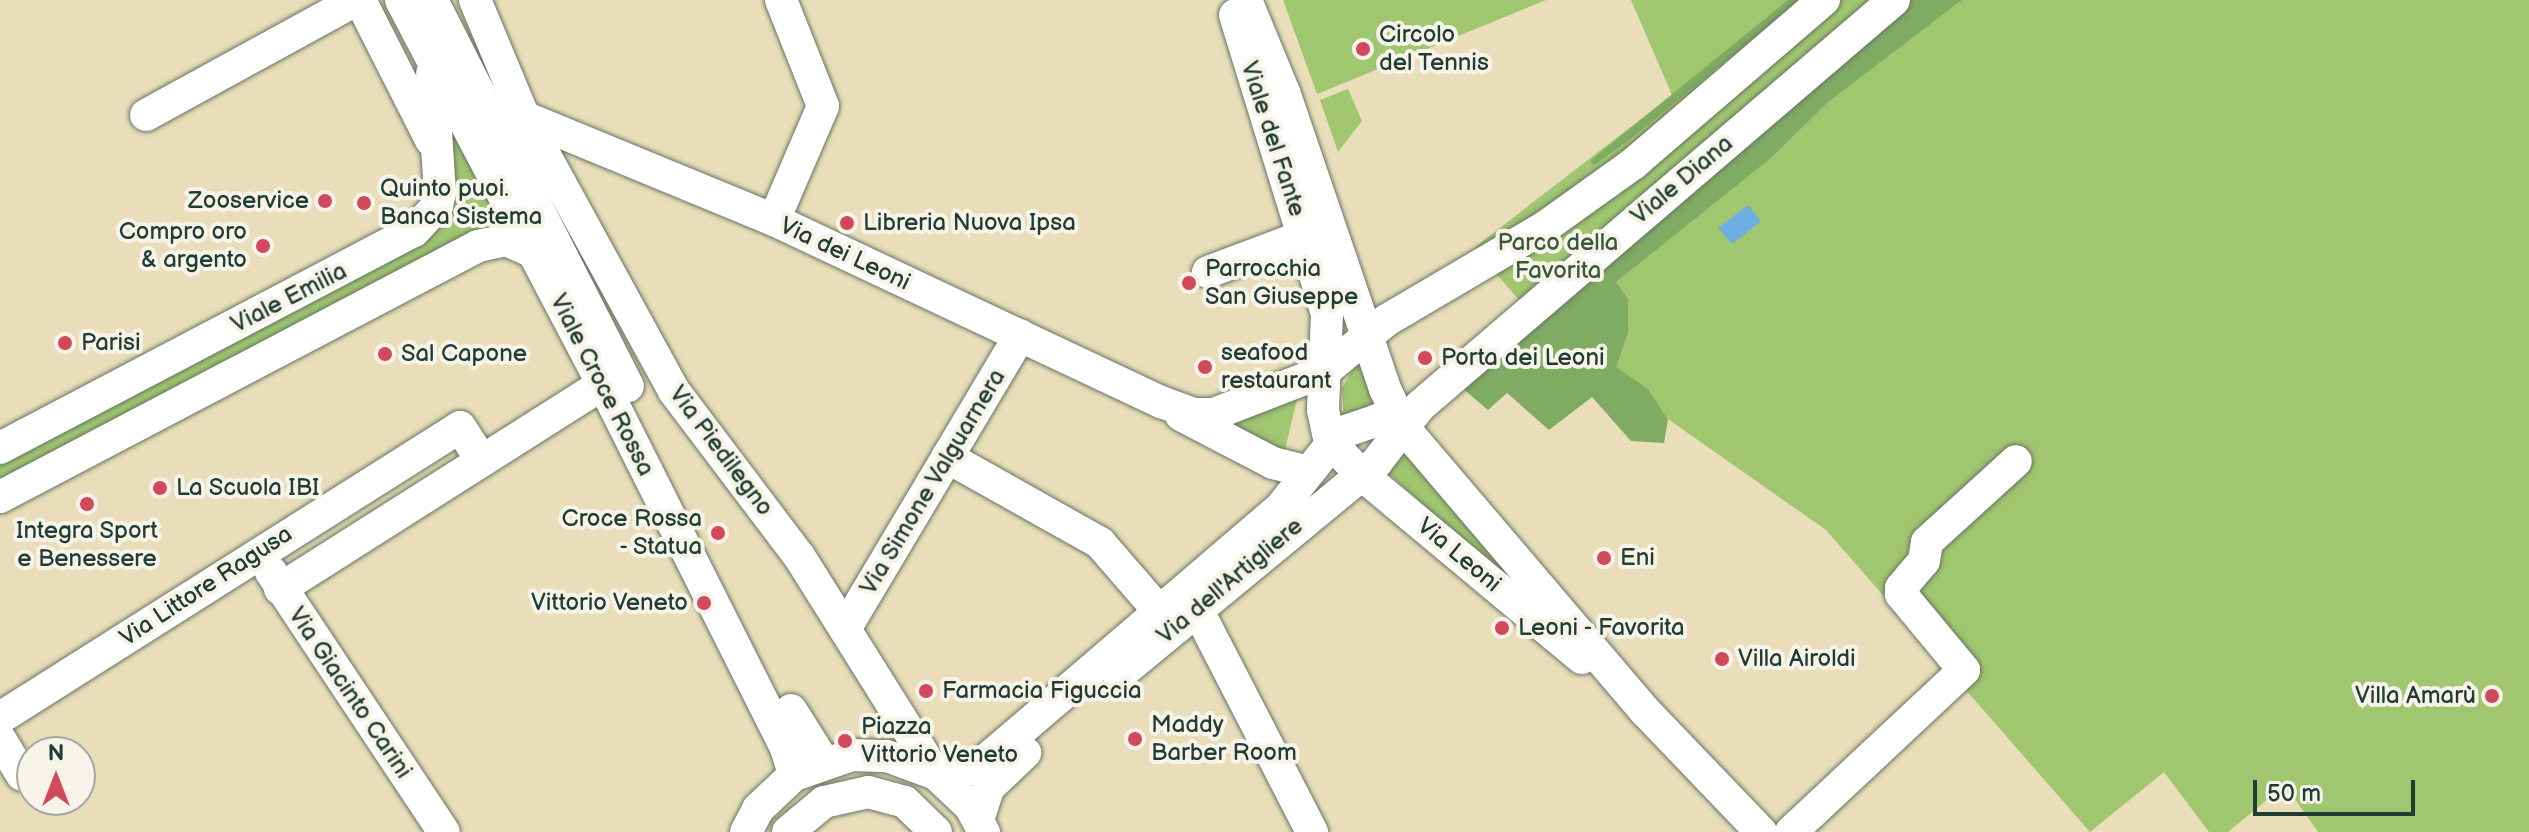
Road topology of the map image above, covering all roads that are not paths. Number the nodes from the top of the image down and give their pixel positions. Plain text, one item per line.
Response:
1 (358, 0) edge
2 (401, 0) edge
3 (432, 0) edge
4 (781, 0) edge
5 (1231, 0) edge
6 (1246, 0) edge
7 (1824, 0) edge
8 (1894, 0) edge
9 (477, 6) edge
10 (430, 58) junction
11 (146, 115) dead end
12 (513, 128) junction
13 (437, 151) junction
14 (774, 220) junction
15 (1304, 236) junction
16 (533, 252) junction
17 (1208, 272) dead end
18 (1367, 334) junction
19 (1020, 335) junction
20 (1325, 371) junction
21 (603, 384) junction
22 (1161, 402) junction
23 (1323, 410) junction
24 (1396, 440) junction
25 (1334, 447) junction
26 (0, 448) edge
27 (947, 457) junction
28 (482, 461) junction
29 (2016, 461) dead end
30 (1306, 471) junction
31 (1362, 475) junction
32 (0, 497) edge
33 (1389, 497) junction
34 (1317, 508) junction
35 (259, 552) junction
36 (280, 589) junction
37 (1197, 609) junction
38 (1159, 611) junction
39 (845, 629) junction
40 (1645, 711) junction
41 (0, 718) edge
42 (0, 739) edge
43 (823, 761) junction
44 (16, 765) edge
45 (936, 774) junction
46 (794, 775) junction
47 (981, 826) edge
48 (444, 832) edge
49 (746, 832) edge
50 (788, 832) edge
51 (936, 832) edge
52 (1312, 832) edge
53 (1761, 832) edge
54 (1791, 832) edge

1 - 11 street
1 - 13 street
2 - 10 street, Viale Croce Rossa
3 - 12 street, Viale Croce Rossa
4 - 14 street
5 - 15 street, Viale del Fante
6 - 18 street, Viale del Fante
7 - 18 street, Viale Diana
8 - 24 street, Viale Diana
9 - 12 street, Viale Croce Rossa
10 - 13 street, Viale Emilia
10 - 16 street, Viale Croce Rossa
12 - 14 street, Via dei Leoni
12 - 39 street, Via Piedilegno
12 - 43 street, Viale Croce Rossa
13 - 26 street, Viale Emilia
14 - 19 street, Via dei Leoni
15 - 17 street
15 - 20 street, Viale del Fante
16 - 21 street, Viale Croce Rossa
16 - 32 street, Viale Emilia
18 - 20 street, Viale Diana
18 - 24 street, Via Leoni
19 - 22 street, Via dei Leoni
19 - 27 street, Via Simone Valguarnera
20 - 22 street
20 - 23 street
21 - 28 street, Via Littore Ragusa
21 - 46 street, Viale Croce Rossa
22 - 30 street
23 - 25 street
23 - 30 street, Via dell'Artigliere
24 - 25 street, Via dell'Artigliere
24 - 31 street, Via dell'Artigliere
24 - 40 street, Via Leoni
25 - 30 street, Via dell'Artigliere
25 - 31 street, Via Leoni
27 - 38 street
27 - 39 street, Via Simone Valguarnera
28 - 35 street, Via Littore Ragusa
28 - 36 street, Via Littore Ragusa
29 - 54 street
30 - 38 street, Via dell'Artigliere
31 - 33 street, Via Leoni
31 - 34 street, Via dell'Artigliere
33 - 34 street
33 - 40 street, Via Leoni
34 - 37 street, Via dell'Artigliere
35 - 36 street, Via Giacinto Carini
35 - 41 street, Via Littore Ragusa
36 - 48 street, Via Giacinto Carini
37 - 47 street, Via dell'Artigliere
37 - 52 street
38 - 45 street, Via dell'Artigliere
39 - 45 street, Via Piedilegno
40 - 53 street, Via Leoni
42 - 44 street
43 - 45 street
43 - 46 street
45 - 47 street
46 - 49 street
50 - 51 street

